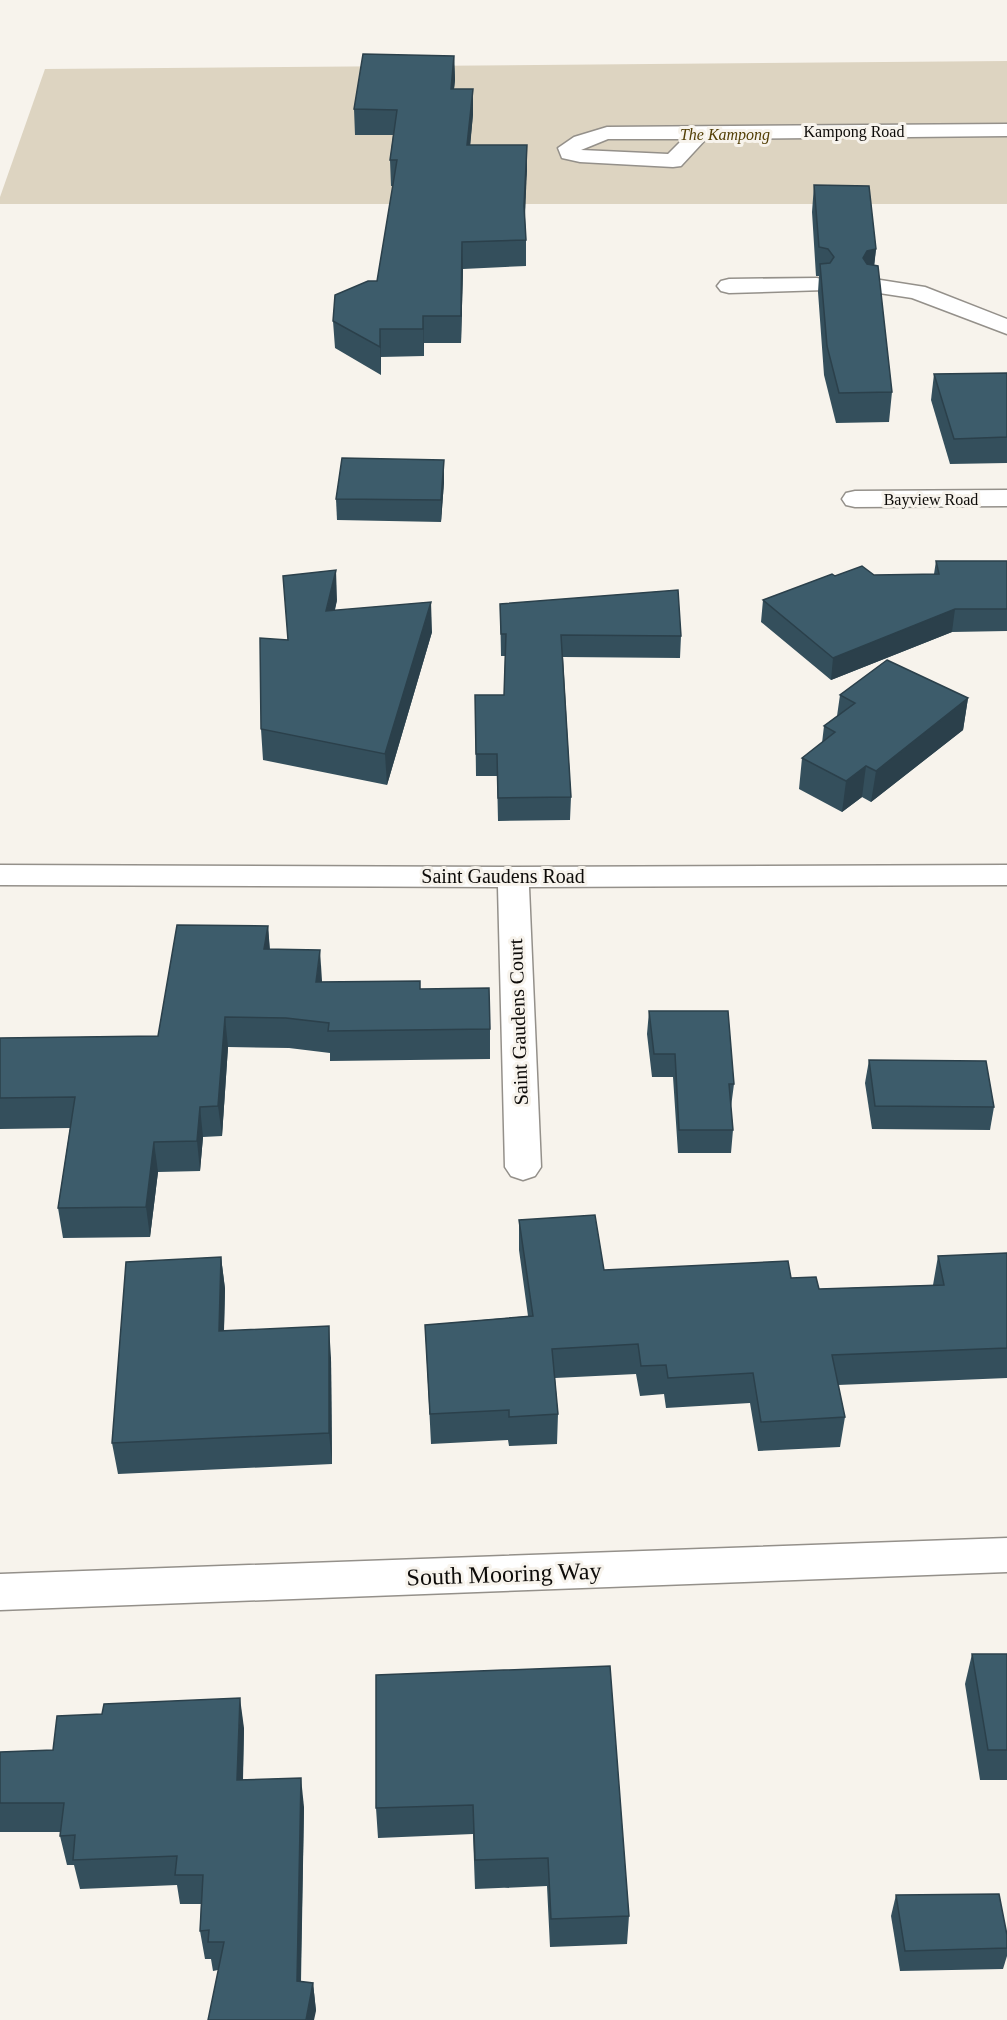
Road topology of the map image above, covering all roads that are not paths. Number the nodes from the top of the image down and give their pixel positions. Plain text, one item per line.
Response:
1 (1007, 130) edge
2 (701, 132) junction
3 (817, 285) dead end
4 (729, 286) dead end
5 (873, 286) edge
6 (1007, 327) edge
7 (1007, 498) edge
8 (855, 499) dead end
9 (0, 875) edge
10 (1007, 875) edge
11 (513, 877) junction
12 (523, 1167) dead end
13 (1007, 1555) edge
14 (0, 1592) edge

1 - 2 street, Kampong Road
2 - 2 street, Kampong Road
3 - 4 street
5 - 6 street
7 - 8 street, Bayview Road
9 - 11 street, Saint Gaudens Road
10 - 11 street, Saint Gaudens Road
11 - 12 street, Saint Gaudens Court
13 - 14 street, South Mooring Way

